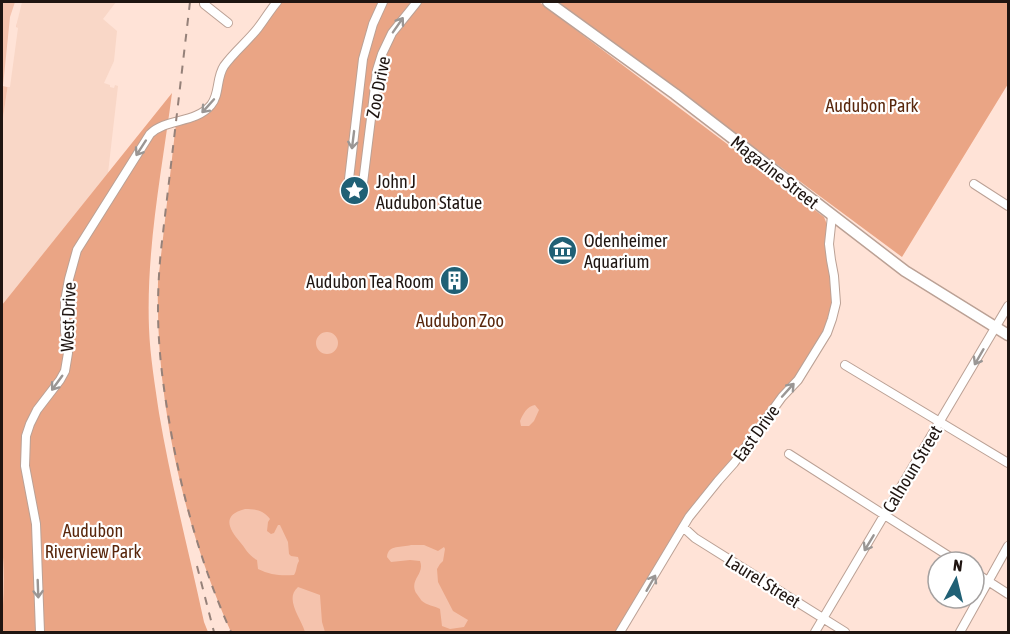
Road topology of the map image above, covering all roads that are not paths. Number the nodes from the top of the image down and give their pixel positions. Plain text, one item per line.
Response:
1 (277, 2) edge
2 (383, 2) edge
3 (417, 2) edge
4 (548, 2) edge
5 (204, 3) edge
6 (228, 23) dead end
7 (349, 179) dead end
8 (363, 183) dead end
9 (974, 184) dead end
10 (1008, 206) edge
11 (832, 216) junction
12 (1008, 306) edge
13 (996, 327) junction
14 (1008, 335) edge
15 (845, 365) dead end
16 (940, 422) junction
17 (789, 454) dead end
18 (1008, 463) edge
19 (885, 515) junction
20 (683, 527) junction
21 (1008, 546) edge
22 (939, 550) edge
23 (988, 581) junction
24 (1008, 594) edge
25 (824, 619) junction
26 (40, 633) edge
27 (620, 633) edge
28 (816, 633) edge
29 (845, 633) edge
30 (960, 633) edge

1 -> 26 street, West Drive
2 -> 7 street, Zoo Drive
8 -> 3 street, Zoo Drive
4 - 11 street, Magazine Street
5 - 6 street
9 - 10 street
11 - 13 street, Magazine Street
20 -> 11 street, East Drive
12 - 13 street, Calhoun Street
13 - 14 street, Magazine Street
13 -> 16 street, Calhoun Street
15 - 16 street
16 - 18 street
16 - 19 street, Calhoun Street
17 - 19 street
19 - 22 street
19 -> 25 street, Calhoun Street
20 - 25 street, Laurel Street
27 -> 20 street, East Drive
21 - 23 street
23 - 24 street
23 - 30 street
25 - 28 street, Calhoun Street
25 - 29 street, Laurel Street

